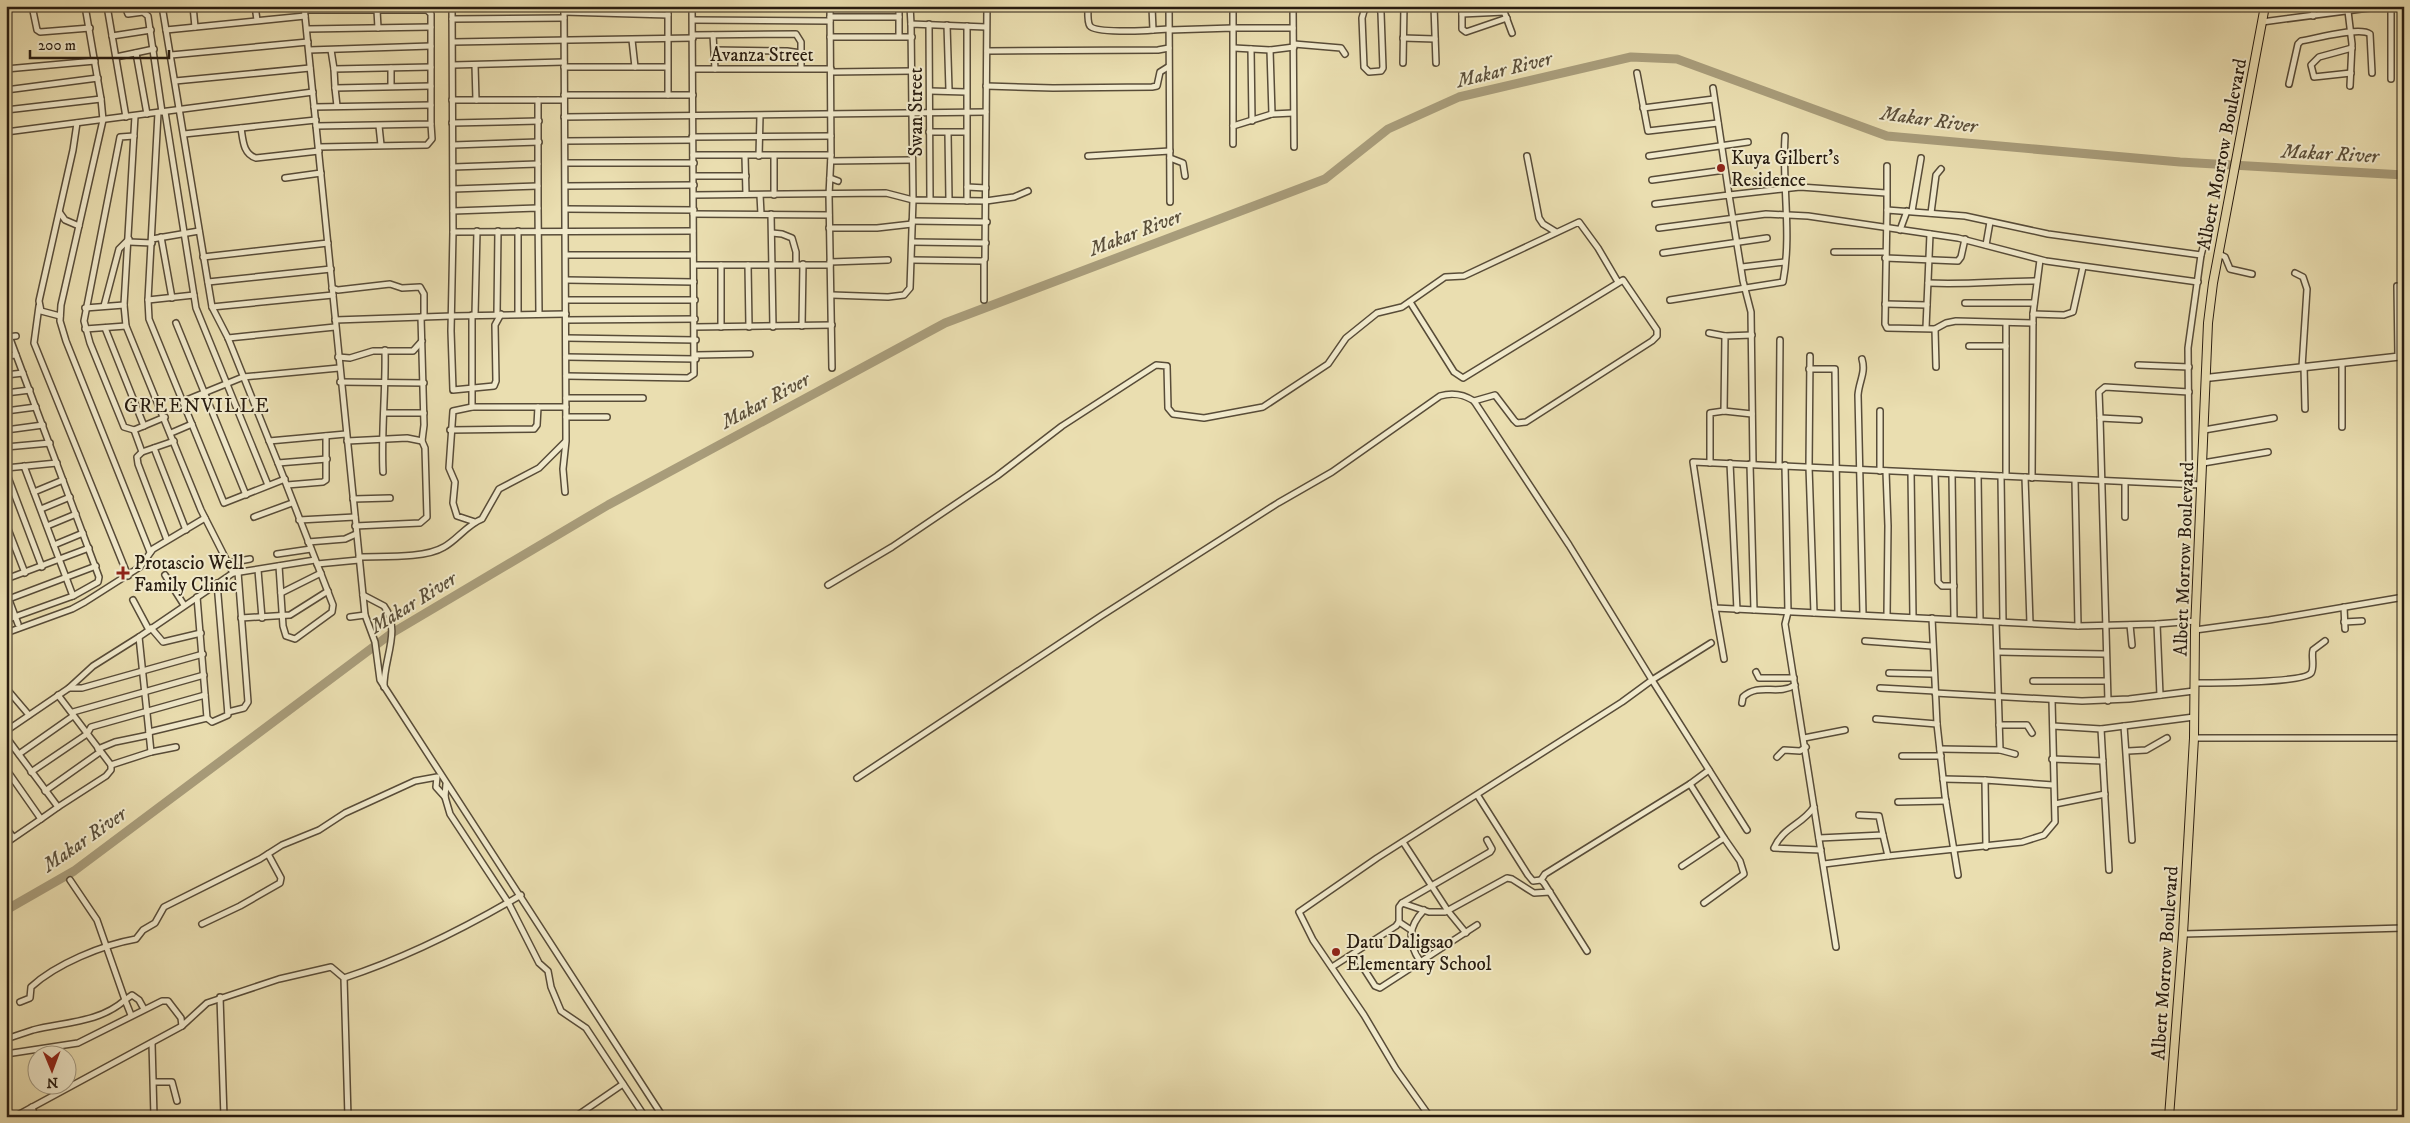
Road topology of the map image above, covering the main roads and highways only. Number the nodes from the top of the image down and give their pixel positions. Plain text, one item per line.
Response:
1 (2265, 6) edge
2 (2169, 1117) edge

1 - 2 main road, Albert Morrow Boulevard

